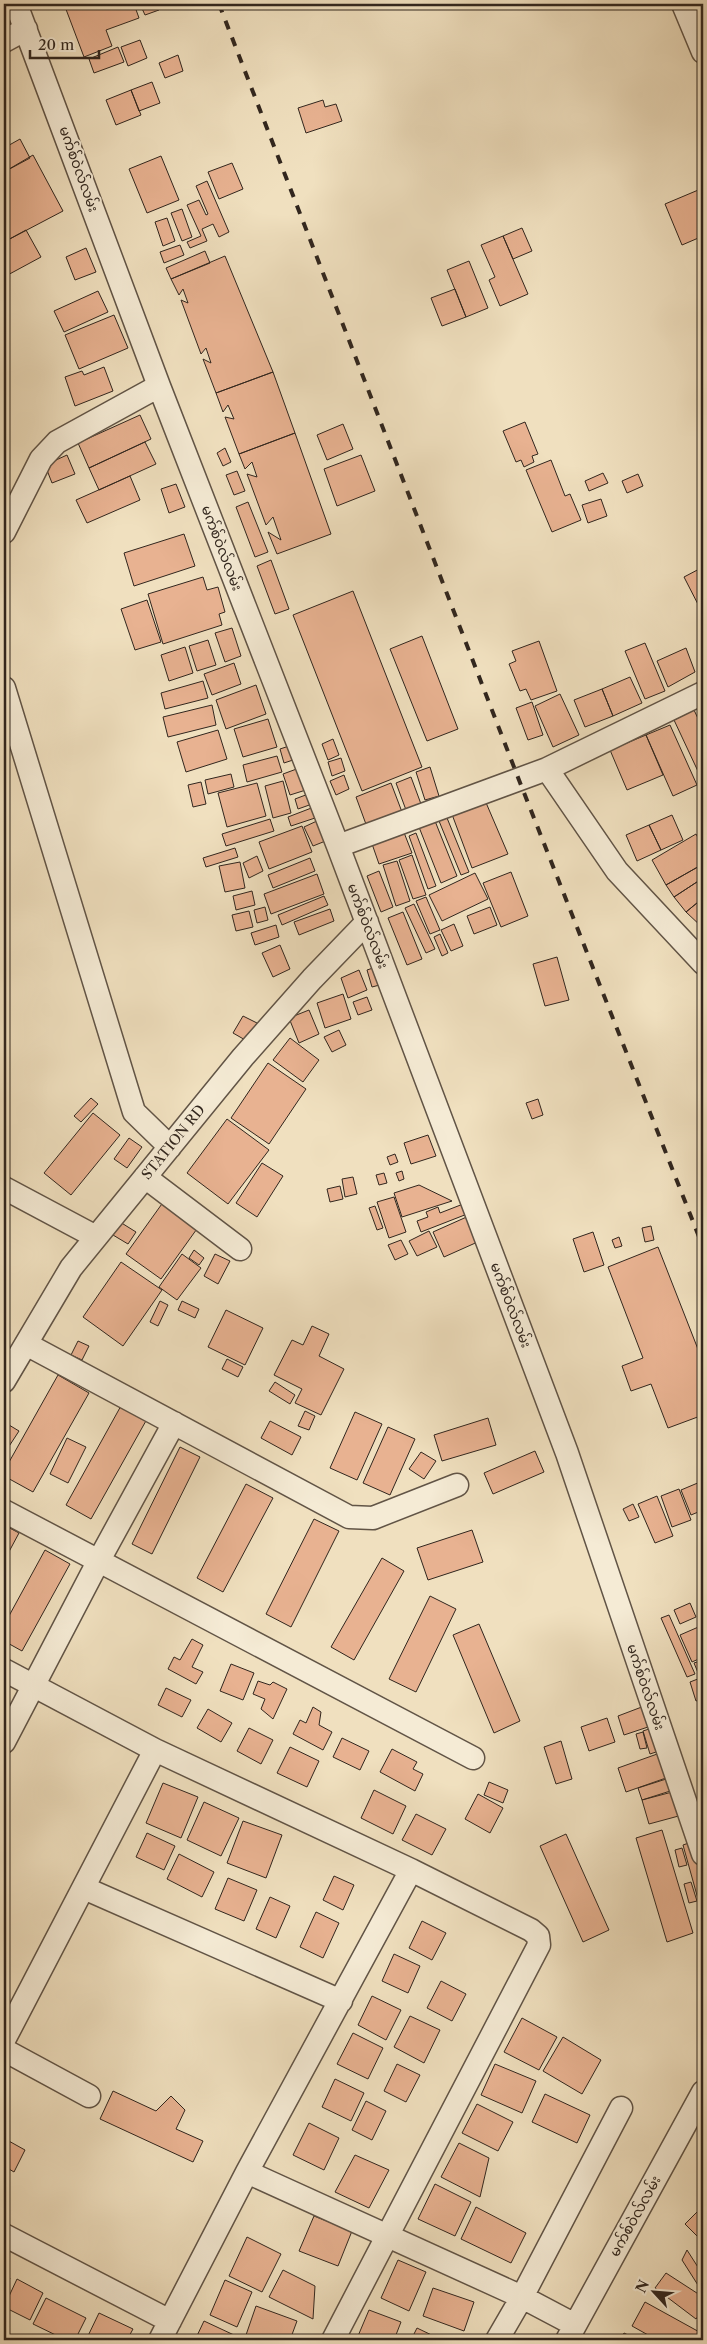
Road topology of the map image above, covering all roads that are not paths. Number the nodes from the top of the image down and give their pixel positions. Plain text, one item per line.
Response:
1 (16, 4) edge
2 (683, 4) edge
3 (26, 29) junction
4 (4, 41) edge
5 (703, 52) edge
6 (159, 386) junction
7 (4, 532) edge
8 (4, 688) edge
9 (703, 693) edge
10 (548, 769) junction
11 (338, 846) junction
12 (367, 922) junction
13 (703, 963) edge
14 (170, 1147) junction
15 (145, 1177) junction
16 (4, 1188) edge
17 (96, 1237) junction
18 (240, 1249) dead end
19 (26, 1344) junction
20 (4, 1381) edge
21 (174, 1423) junction
22 (457, 1485) dead end
23 (4, 1511) edge
24 (98, 1562) junction
25 (4, 1670) edge
26 (32, 1686) junction
27 (4, 1742) edge
28 (155, 1750) junction
29 (473, 1758) dead end
30 (703, 1854) edge
31 (411, 1870) junction
32 (84, 1888) junction
33 (340, 2001) junction
34 (4, 2040) edge
35 (4, 2050) edge
36 (703, 2092) edge
37 (89, 2096) dead end
38 (621, 2108) dead end
39 (247, 2172) junction
40 (4, 2235) edge
41 (389, 2236) junction
42 (522, 2297) junction
43 (165, 2330) edge
44 (571, 2333) edge
45 (333, 2340) edge
46 (496, 2340) edge

1 - 3 street, မက်စ်ဝဲလ်လမ်း
2 - 5 street
3 - 4 street
3 - 6 street, မက်စ်ဝဲလ်လမ်း
6 - 7 street
6 - 11 street, မက်စ်ဝဲလ်လမ်း
8 - 14 street
9 - 10 street
10 - 11 street
10 - 13 street
11 - 12 street, မက်စ်ဝဲလ်လမ်း
12 - 14 street, STATION RD
12 - 30 street, မက်စ်ဝဲလ်လမ်း
14 - 15 street, STATION RD
15 - 17 street, STATION RD
15 - 18 street
16 - 17 street
17 - 19 street, STATION RD
19 - 20 street, STATION RD
19 - 21 street
21 - 22 street
21 - 24 street
23 - 24 street
24 - 26 street
24 - 29 street
25 - 26 street
26 - 27 street
26 - 28 street
28 - 31 street
28 - 32 street
31 - 33 street
31 - 41 street
32 - 33 street
32 - 34 street
33 - 39 street
35 - 37 street
36 - 44 street, မက်စ်ဝဲလ်လမ်း
38 - 42 street
39 - 41 street
39 - 43 street
40 - 43 street
41 - 42 street
41 - 45 street
42 - 44 street
42 - 46 street

